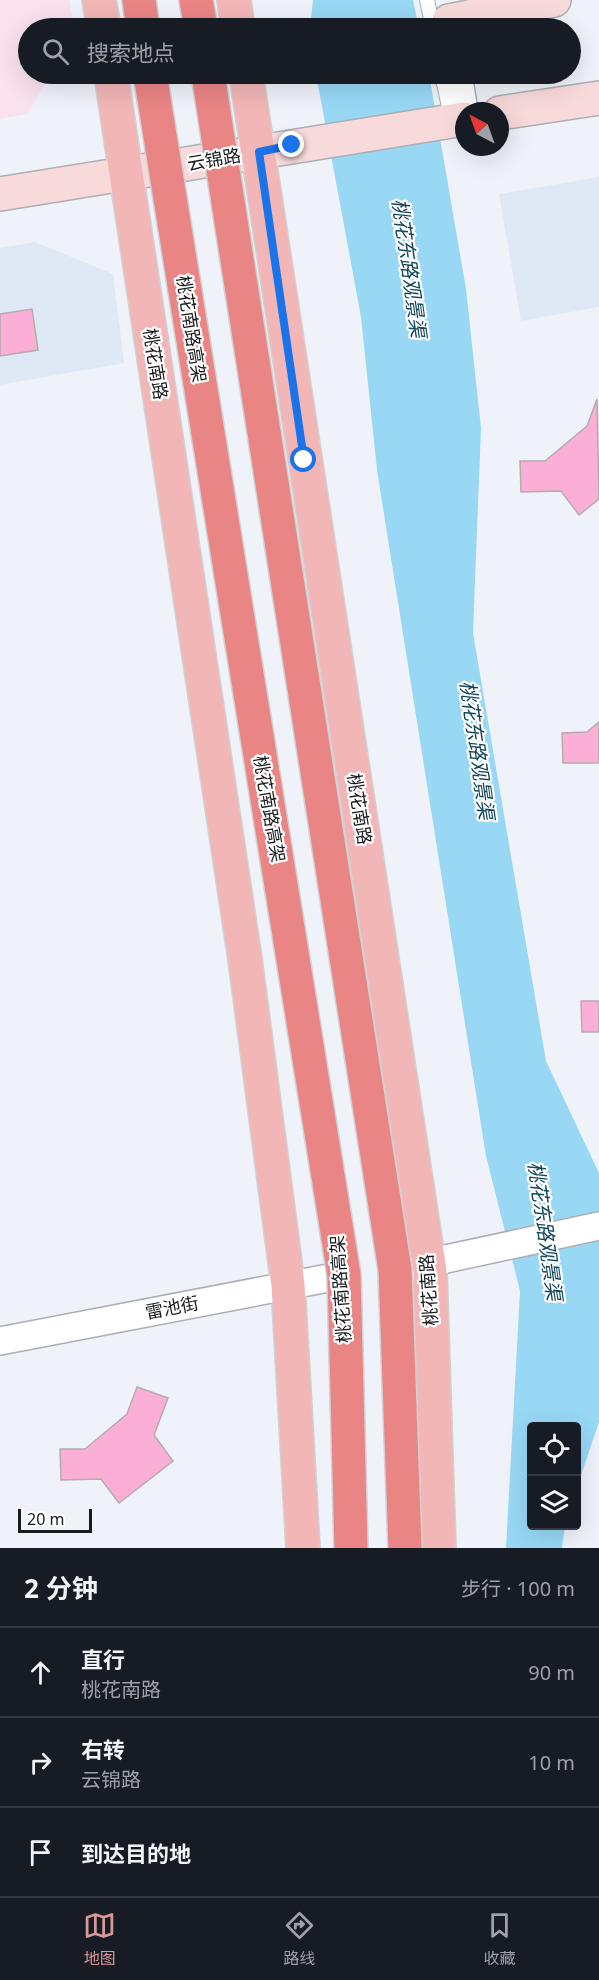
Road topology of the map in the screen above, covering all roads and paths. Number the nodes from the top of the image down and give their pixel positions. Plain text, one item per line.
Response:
1 (99, 0) edge
2 (139, 0) edge
3 (196, 0) edge
4 (234, 0) edge
5 (554, 0) edge
6 (441, 16) edge
7 (102, 18) edge
8 (142, 18) edge
9 (199, 18) edge
10 (237, 18) edge
11 (113, 84) edge
12 (152, 84) edge
13 (210, 84) edge
14 (248, 84) edge
15 (446, 84) edge
16 (458, 84) edge
17 (599, 98) edge
18 (459, 102) edge
19 (455, 105) edge
20 (509, 112) edge
21 (455, 118) edge
22 (259, 152) junction
23 (127, 175) junction
24 (0, 194) edge
25 (599, 1227) edge
26 (429, 1263) junction
27 (395, 1270) junction
28 (344, 1275) junction
29 (288, 1285) junction
30 (0, 1341) edge
31 (303, 1548) edge
32 (351, 1548) edge
33 (405, 1548) edge
34 (439, 1548) edge

1 - 7 main road
2 - 8 highway
3 - 9 highway
4 - 10 main road
5 - 6 street
11 - 23 main road, 桃花南路
12 - 28 highway, 桃花南路高架, bridge
13 - 27 highway, bridge
14 - 22 main road, 桃花南路
15 - 19 lane
16 - 18 street
17 - 20 street
21 - 22 street, 云锦路
22 - 23 street, 云锦路
22 - 26 main road, 桃花南路
23 - 24 street, 云锦路
23 - 29 main road, 桃花南路
25 - 26 street
26 - 27 street
26 - 34 main road, 桃花南路
27 - 33 highway, bridge
28 - 29 street, 雷池街
28 - 32 highway, 桃花南路高架, bridge
29 - 30 street, 雷池街
29 - 31 main road, 桃花南路

